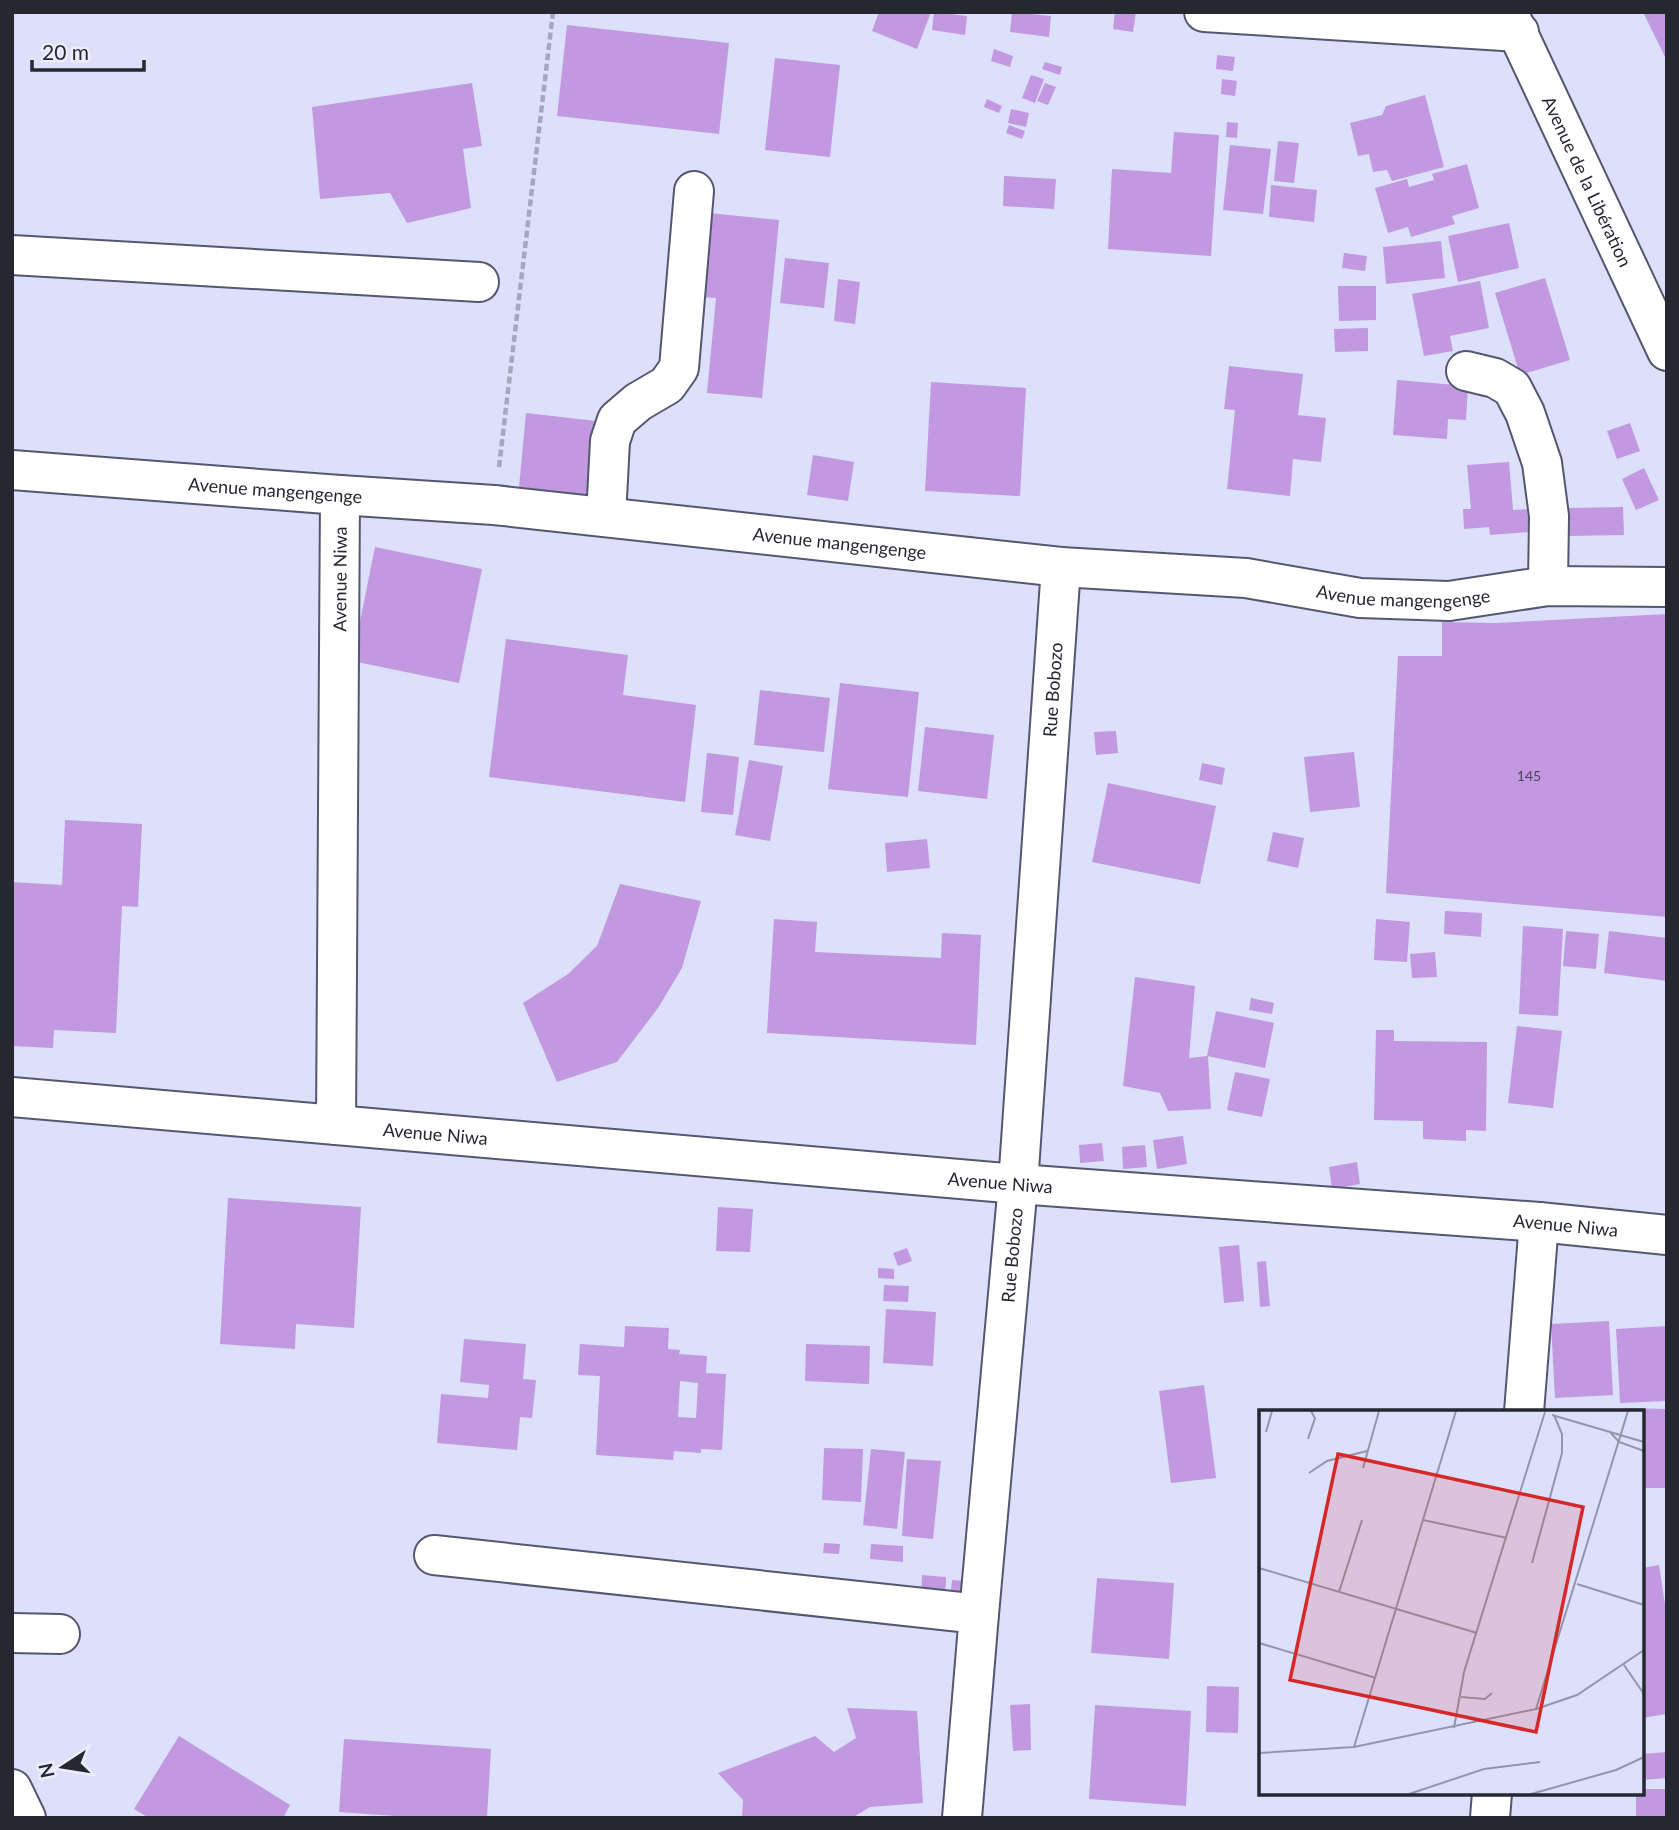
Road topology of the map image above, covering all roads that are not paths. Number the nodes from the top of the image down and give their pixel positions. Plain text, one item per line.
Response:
1 (1205, 12) edge
2 (1514, 22) edge
3 (694, 191) dead end
4 (12, 255) edge
5 (479, 282) dead end
6 (1667, 351) edge
7 (1466, 371) dead end
8 (12, 470) edge
9 (340, 495) junction
10 (606, 517) junction
11 (1061, 567) junction
12 (1548, 586) junction
13 (1667, 587) edge
14 (12, 1097) edge
15 (336, 1125) junction
16 (1018, 1184) junction
17 (1539, 1222) junction
18 (1667, 1235) edge
19 (1524, 1410) edge
20 (434, 1555) dead end
21 (979, 1614) junction
22 (12, 1633) edge
23 (60, 1634) dead end
24 (12, 1789) edge
25 (1492, 1795) edge
26 (26, 1818) edge
27 (962, 1818) edge
28 (1490, 1818) edge

1 - 2 main road
2 - 6 main road, Avenue de la Libération
3 - 10 main road
4 - 5 main road
7 - 12 main road
8 - 9 main road, Avenue mangengenge
9 - 10 main road, Avenue mangengenge
9 - 15 main road, Avenue Niwa
10 - 11 main road, Avenue mangengenge
11 - 12 main road, Avenue mangengenge
11 - 16 main road, Rue Bobozo
12 - 13 main road, Avenue mangengenge
14 - 15 main road, Avenue Niwa
15 - 16 main road, Avenue Niwa
16 - 17 main road, Avenue Niwa
16 - 21 main road, Rue Bobozo
17 - 18 main road, Avenue Niwa
17 - 19 main road
20 - 21 main road
21 - 27 main road, Rue Bobozo
22 - 23 main road
24 - 26 main road
25 - 28 main road

